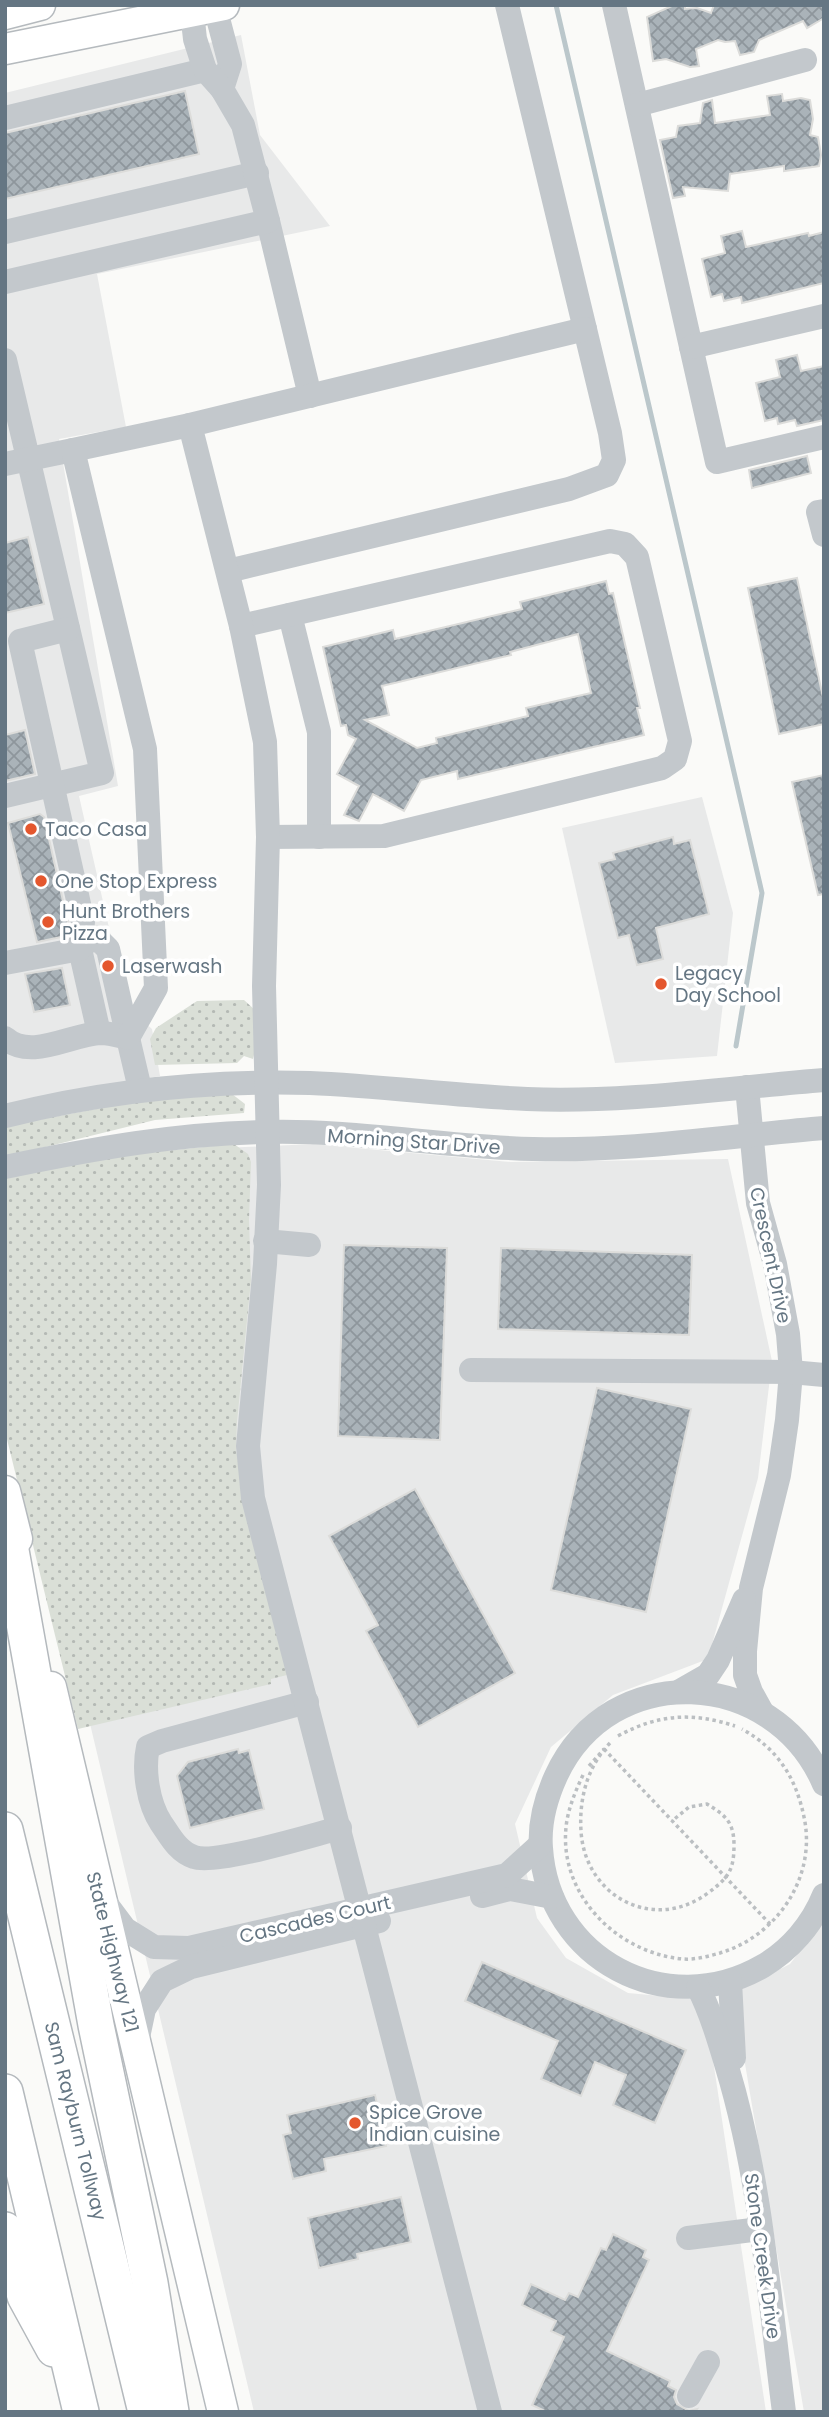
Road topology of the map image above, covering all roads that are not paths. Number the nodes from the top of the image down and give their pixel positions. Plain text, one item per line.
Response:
1 (40, 5) edge
2 (507, 5) edge
3 (614, 5) edge
4 (207, 7) edge
5 (5, 14) edge
6 (5, 49) edge
7 (804, 60) dead end
8 (205, 70) junction
9 (222, 89) junction
10 (636, 105) junction
11 (5, 118) edge
12 (257, 173) junction
13 (268, 221) junction
14 (5, 232) edge
15 (5, 282) edge
16 (824, 316) edge
17 (585, 329) junction
18 (691, 347) junction
19 (5, 360) edge
20 (310, 396) junction
21 (190, 425) junction
22 (824, 437) edge
23 (73, 450) junction
24 (17, 461) edge
25 (824, 511) edge
26 (824, 535) edge
27 (228, 571) junction
28 (290, 615) junction
29 (241, 626) junction
30 (68, 629) junction
31 (52, 786) junction
32 (5, 796) edge
33 (268, 837) junction
34 (319, 837) junction
35 (81, 944) junction
36 (5, 963) edge
37 (99, 1033) junction
38 (5, 1038) edge
39 (128, 1038) junction
40 (824, 1080) edge
41 (267, 1083) junction
42 (747, 1087) junction
43 (140, 1089) junction
44 (5, 1116) edge
45 (824, 1128) edge
46 (267, 1132) junction
47 (750, 1134) junction
48 (5, 1167) edge
49 (265, 1241) junction
50 (309, 1245) dead end
51 (471, 1370) dead end
52 (791, 1372) junction
53 (824, 1375) edge
54 (5, 1491) edge
55 (5, 1517) edge
56 (751, 1588) junction
57 (680, 1691) junction
58 (307, 1702) junction
59 (761, 1710) junction
60 (824, 1784) edge
61 (340, 1828) junction
62 (5, 1830) edge
63 (540, 1845) junction
64 (99, 1894) junction
65 (552, 1897) junction
66 (823, 1897) edge
67 (363, 1917) junction
68 (730, 1981) junction
69 (698, 1987) junction
70 (136, 2046) junction
71 (5, 2092) edge
72 (737, 2100) junction
73 (761, 2229) junction
74 (5, 2230) edge
75 (688, 2238) dead end
76 (708, 2362) dead end
77 (689, 2396) dead end
78 (78, 2400) edge
79 (146, 2412) edge
80 (171, 2412) edge
81 (223, 2412) edge
82 (490, 2412) edge
83 (784, 2412) edge

1 - 5 main road
2 - 17 street
3 - 10 street
4 - 6 main road
4 - 8 street
4 - 9 street
7 - 10 street
8 - 9 street
8 - 11 street
9 - 12 street
10 - 18 street
12 - 13 street
12 - 14 street
13 - 15 street
13 - 20 street
16 - 18 street
17 - 20 street
17 - 27 street
18 - 22 street
19 - 24 street
20 - 21 street
21 - 23 street
21 - 27 street
23 - 24 street
23 - 39 street
24 - 30 street
25 - 26 street
27 - 29 street
28 - 29 street
28 - 34 street
28 - 34 street
29 - 33 street
30 - 31 street
30 - 31 street
31 - 32 street
31 - 35 street
33 - 34 street
33 - 41 street
35 - 36 street
35 - 37 street
35 - 39 street
37 - 38 street
37 - 39 street
39 - 43 street
40 - 42 street
41 - 42 street
41 - 43 street
41 - 46 street
42 - 47 street, Crescent Drive
43 - 44 street
45 - 47 street, Morning Star Drive
46 - 47 street, Morning Star Drive
46 - 48 street, Morning Star Drive
46 - 49 street
47 - 52 street, Crescent Drive
49 - 50 street
49 - 58 street
51 - 52 street
52 - 53 street
52 - 56 street, Crescent Drive
54 - 64 main road, State Highway 121
55 - 80 highway
56 - 57 street, Crescent Drive
56 - 59 street, Crescent Drive
57 - 59 street
57 - 63 street
58 - 61 street
58 - 61 street
59 - 60 street
61 - 67 street
62 - 79 highway, Sam Rayburn Tollway
63 - 65 street
63 - 67 street, Cascades Court
64 - 67 street, Cascades Court
64 - 70 main road, State Highway 121
65 - 67 street, Cascades Court
65 - 69 street
66 - 68 street
67 - 70 street, Cascades Court
67 - 82 street
68 - 69 street
68 - 72 street, Stone Creek Drive
69 - 72 street, Stone Creek Drive
70 - 81 main road, State Highway 121
71 - 78 highway
72 - 73 street, Stone Creek Drive
73 - 75 street
73 - 83 street, Stone Creek Drive
74 - 78 highway
76 - 77 street

